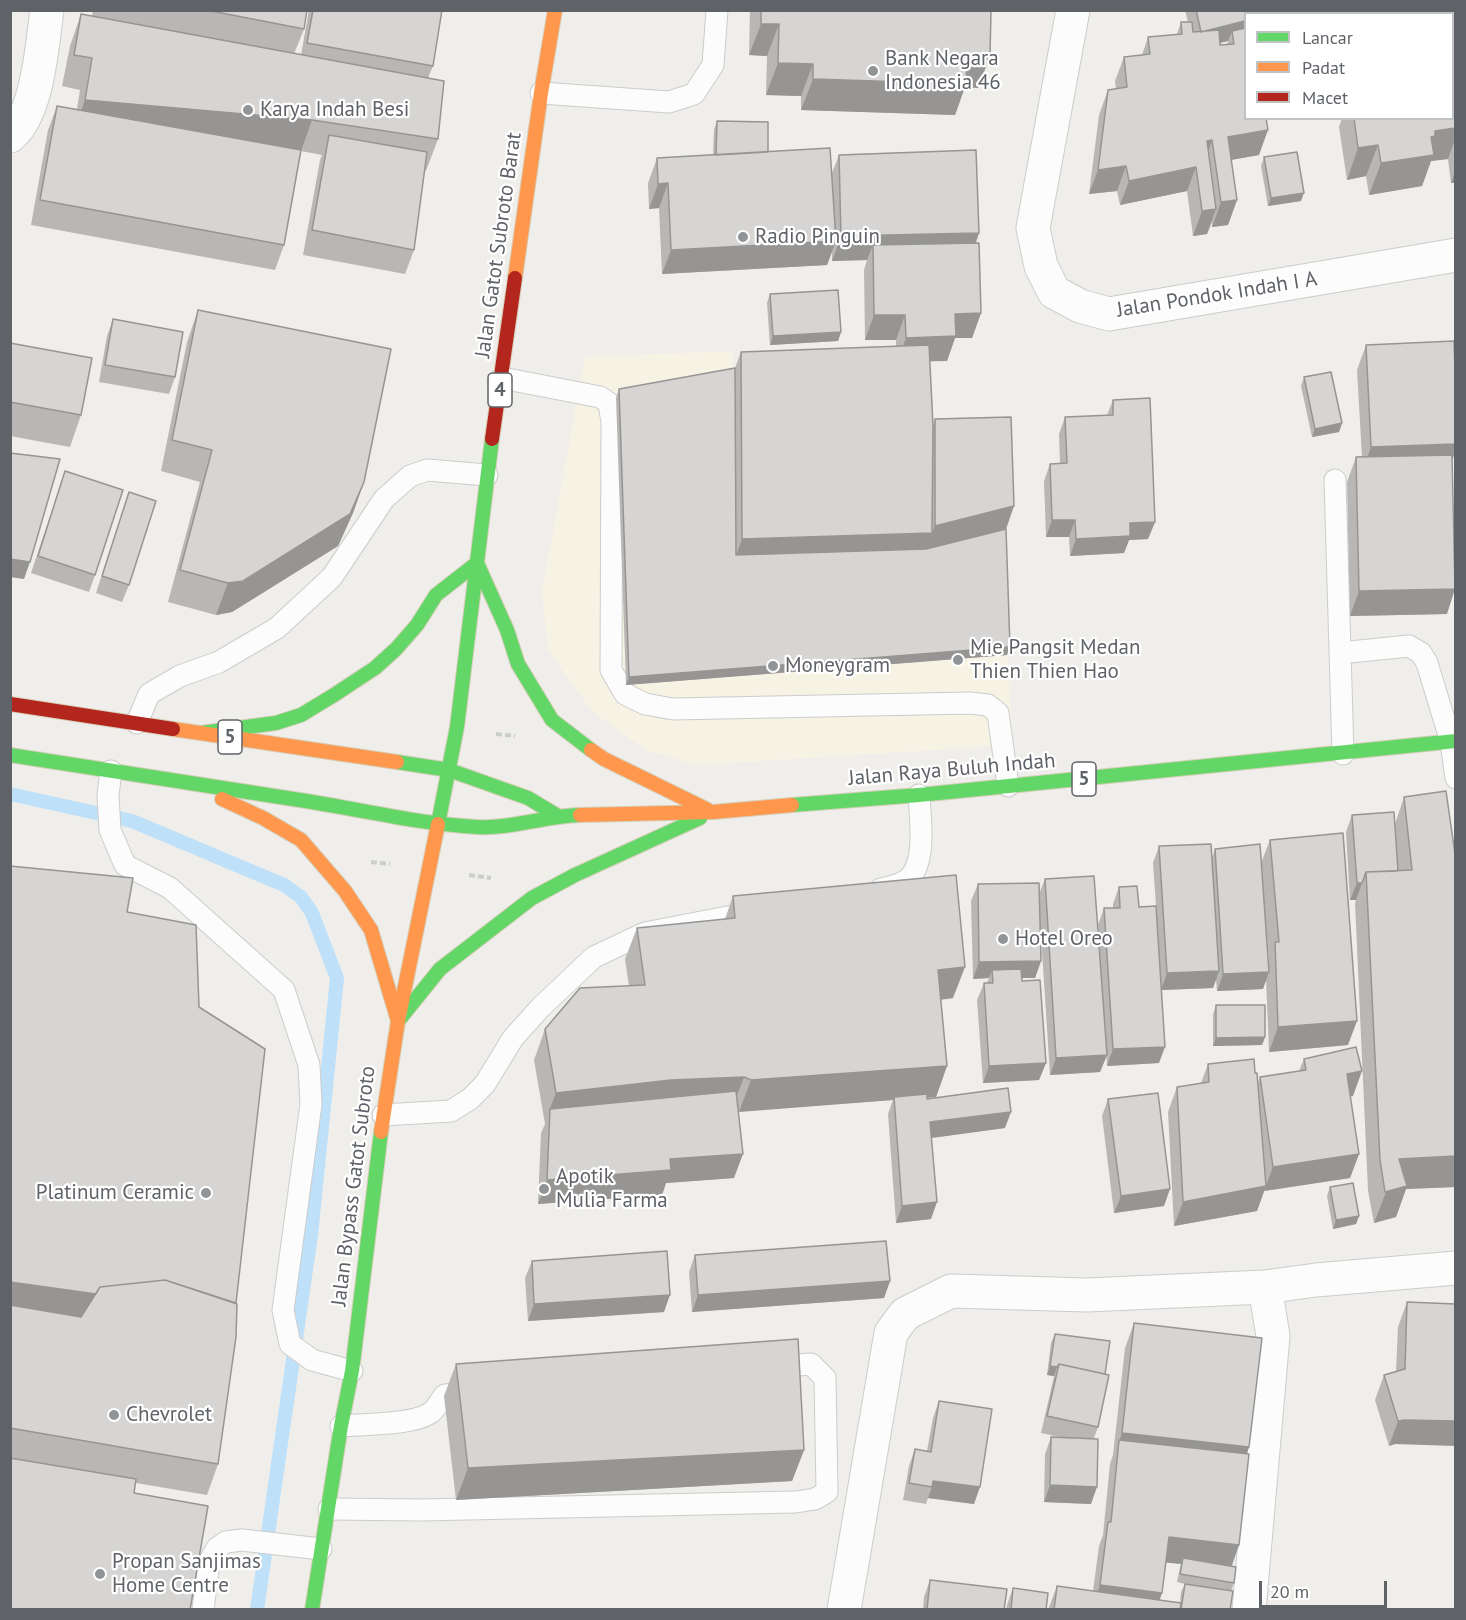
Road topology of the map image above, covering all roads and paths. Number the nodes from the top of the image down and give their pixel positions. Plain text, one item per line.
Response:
1 (47, 10) edge
2 (555, 10) edge
3 (717, 10) edge
4 (1073, 10) edge
5 (542, 93) junction
6 (10, 136) edge
7 (1455, 255) edge
8 (502, 378) junction
9 (487, 475) junction
10 (1335, 480) dead end
11 (477, 563) junction
12 (1340, 653) junction
13 (10, 704) edge
14 (137, 723) junction
15 (201, 732) junction
16 (1453, 741) edge
17 (1343, 754) junction
18 (10, 755) edge
19 (449, 770) junction
20 (111, 771) junction
21 (1455, 778) edge
22 (190, 784) junction
23 (1008, 786) junction
24 (919, 795) junction
25 (713, 812) junction
26 (558, 816) junction
27 (438, 824) junction
28 (863, 892) edge
29 (772, 909) edge
30 (399, 1022) junction
31 (383, 1115) junction
32 (1455, 1268) edge
33 (1265, 1287) junction
34 (753, 1369) edge
35 (352, 1371) junction
36 (494, 1390) edge
37 (341, 1426) junction
38 (329, 1509) junction
39 (321, 1549) junction
40 (204, 1610) edge
41 (312, 1610) edge
42 (844, 1610) edge
43 (1250, 1610) edge

1 - 6 street
2 - 5 main road, Jalan Gatot Subroto Barat / 4
3 - 5 lane
4 - 7 street, Jalan Pondok Indah I A
5 - 8 main road, Jalan Gatot Subroto Barat / 4
8 - 9 main road, Jalan Gatot Subroto Barat / 4
8 - 23 lane
9 - 11 main road, Jalan Gatot Subroto Barat / 4
9 - 14 lane
10 - 12 lane
11 - 15 main road
11 - 19 main road, Jalan Gatot Subroto Barat / 4
11 - 25 main road
12 - 16 lane
12 - 17 lane
13 - 14 main road, 5
14 - 15 main road, 5
15 - 19 main road, 5
16 - 17 main road, Jalan Raya Buluh Indah / 5
16 - 21 lane
17 - 23 main road, Jalan Raya Buluh Indah / 5
18 - 20 main road, 5
19 - 26 main road, 5
19 - 27 main road, Jalan Bypass Gatot Subroto / 4
20 - 22 main road, 5
20 - 35 lane
22 - 27 main road, 5
22 - 30 main road
23 - 24 main road, Jalan Raya Buluh Indah / 5
24 - 25 main road, Jalan Raya Buluh Indah / 5
24 - 28 lane
25 - 26 main road, Jalan Raya Buluh Indah / 5
25 - 30 main road
26 - 27 main road, Jalan Raya Buluh Indah / 5
27 - 30 main road, Jalan Bypass Gatot Subroto
29 - 31 lane
30 - 31 main road, Jalan Bypass Gatot Subroto
31 - 35 main road, Jalan Bypass Gatot Subroto
32 - 33 street
33 - 42 street
33 - 43 street
34 - 38 lane
35 - 37 main road, Jalan Bypass Gatot Subroto
36 - 37 lane
37 - 38 main road, Jalan Bypass Gatot Subroto
38 - 39 main road, Jalan Bypass Gatot Subroto
39 - 40 lane
39 - 41 main road, Jalan Bypass Gatot Subroto

